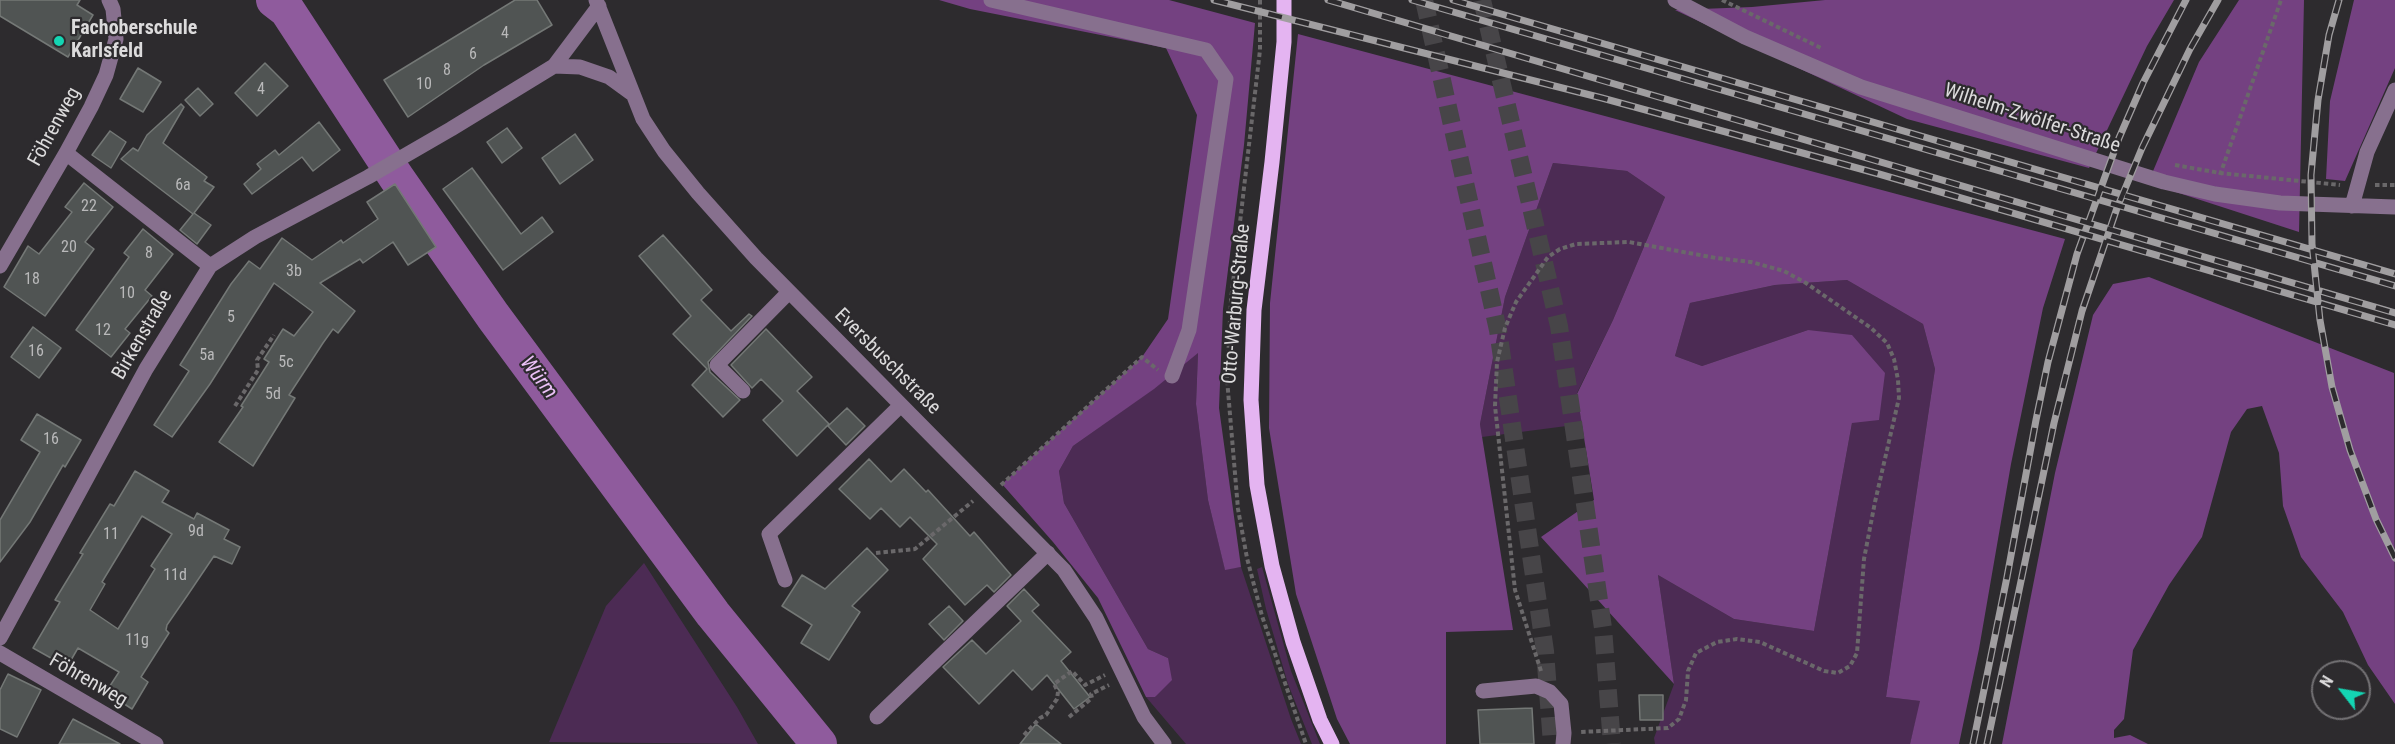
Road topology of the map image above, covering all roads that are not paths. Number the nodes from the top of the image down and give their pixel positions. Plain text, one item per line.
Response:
1 (109, 0) edge
2 (991, 0) edge
3 (1284, 0) edge
4 (1675, 0) edge
5 (597, 3) edge
6 (554, 66) junction
7 (2395, 90) edge
8 (631, 93) junction
9 (66, 153) junction
10 (2352, 206) junction
11 (2395, 207) edge
12 (0, 266) edge
13 (210, 266) junction
14 (789, 292) junction
15 (1172, 376) road end
16 (743, 391) dead end
17 (900, 406) junction
18 (1048, 553) junction
19 (785, 580) dead end
20 (0, 638) edge
21 (0, 653) edge
22 (1483, 691) dead end
23 (877, 717) dead end
24 (1564, 739) edge
25 (156, 744) edge
26 (1164, 744) edge
27 (1332, 744) edge

1 - 9 street, Föhrenweg
2 - 15 street
3 - 27 main road, Otto-Warburg-Straße
4 - 10 street, Wilhelm-Zwölfer-Straße
5 - 6 street
5 - 8 street, Eversbuschstraße
6 - 8 street
6 - 13 street, Birkenstraße
7 - 10 street
8 - 14 street, Eversbuschstraße
9 - 12 street, Föhrenweg
9 - 13 street
10 - 11 street, Wilhelm-Zwölfer-Straße
13 - 20 street, Birkenstraße
14 - 16 street
14 - 17 street, Eversbuschstraße
17 - 18 street, Eversbuschstraße
17 - 19 street
18 - 23 street
18 - 26 street, Eversbuschstraße
21 - 25 street, Föhrenweg
22 - 24 street

